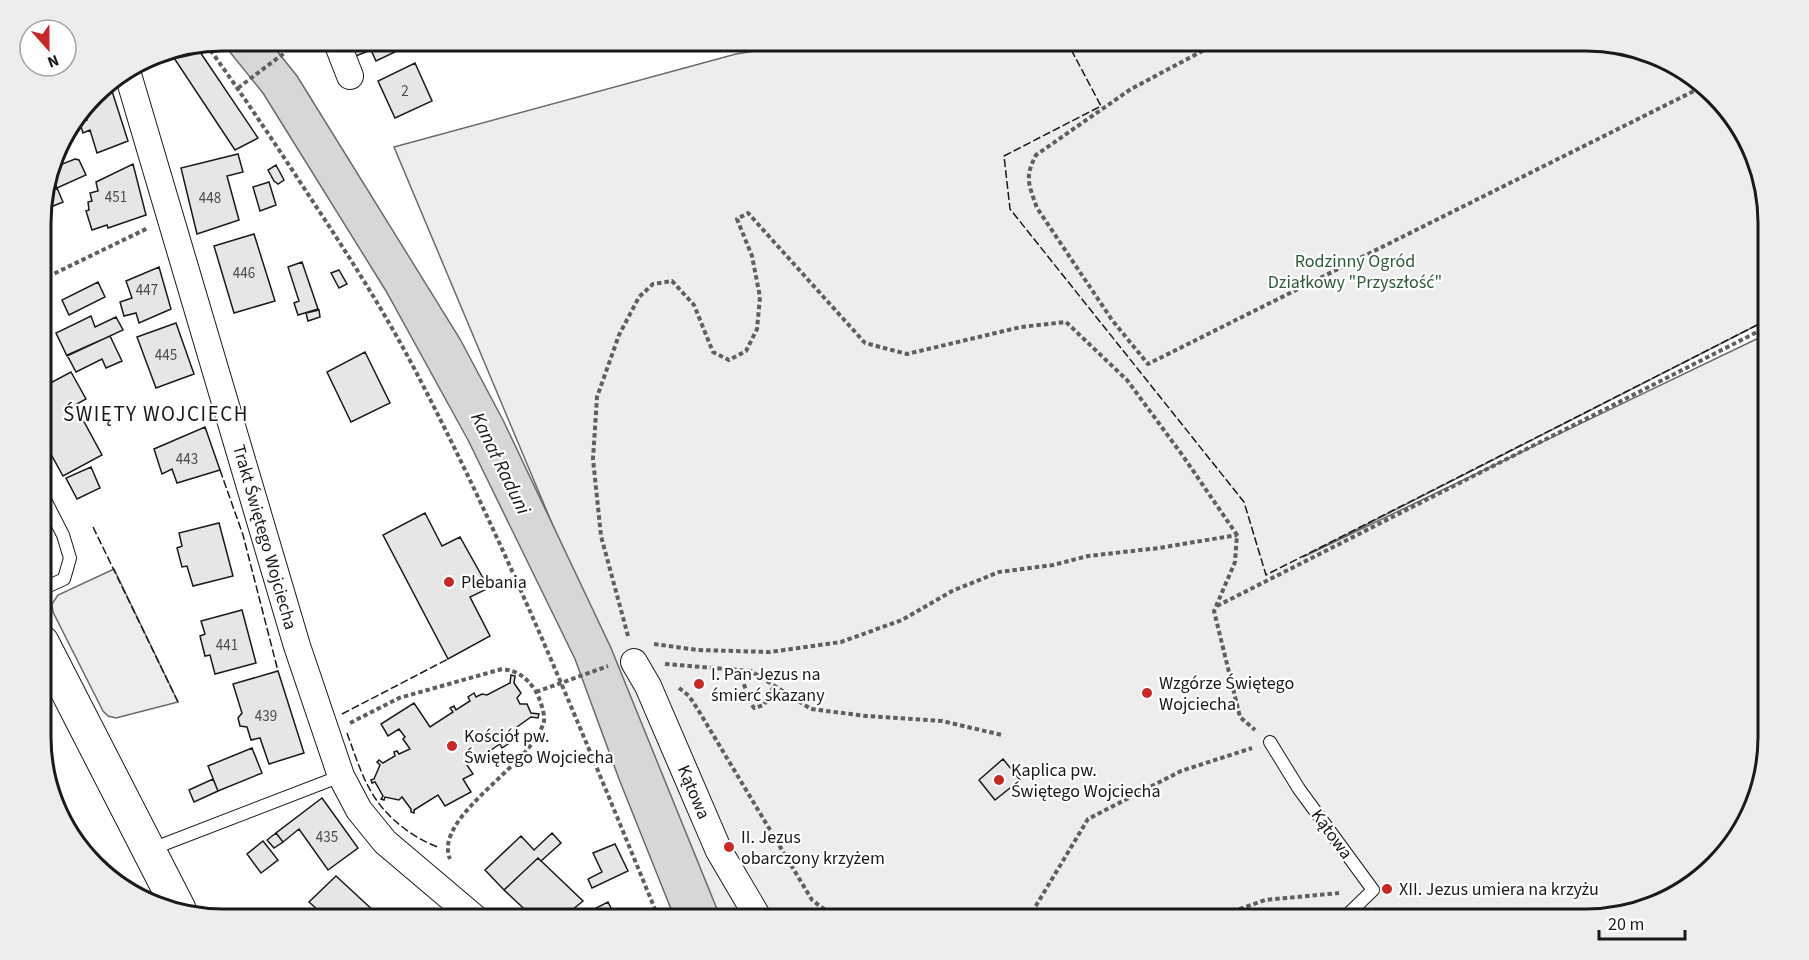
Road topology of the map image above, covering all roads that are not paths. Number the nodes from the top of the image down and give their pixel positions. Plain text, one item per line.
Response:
1 (340, 51) edge
2 (350, 76) dead end
3 (129, 79) edge
4 (51, 512) edge
5 (51, 585) edge
6 (51, 660) edge
7 (636, 662) road end
8 (1270, 742) road end
9 (340, 776) junction
10 (148, 850) junction
11 (175, 902) edge
12 (463, 909) edge
13 (753, 909) edge
14 (1353, 909) edge

1 - 2 street
3 - 9 street, Trakt Świętego Wojciecha
4 - 5 lane
6 - 10 main road
7 - 13 street, Kątowa
8 - 14 lane, Kątowa
9 - 10 lane
9 - 12 street, Trakt Świętego Wojciecha
10 - 11 main road

